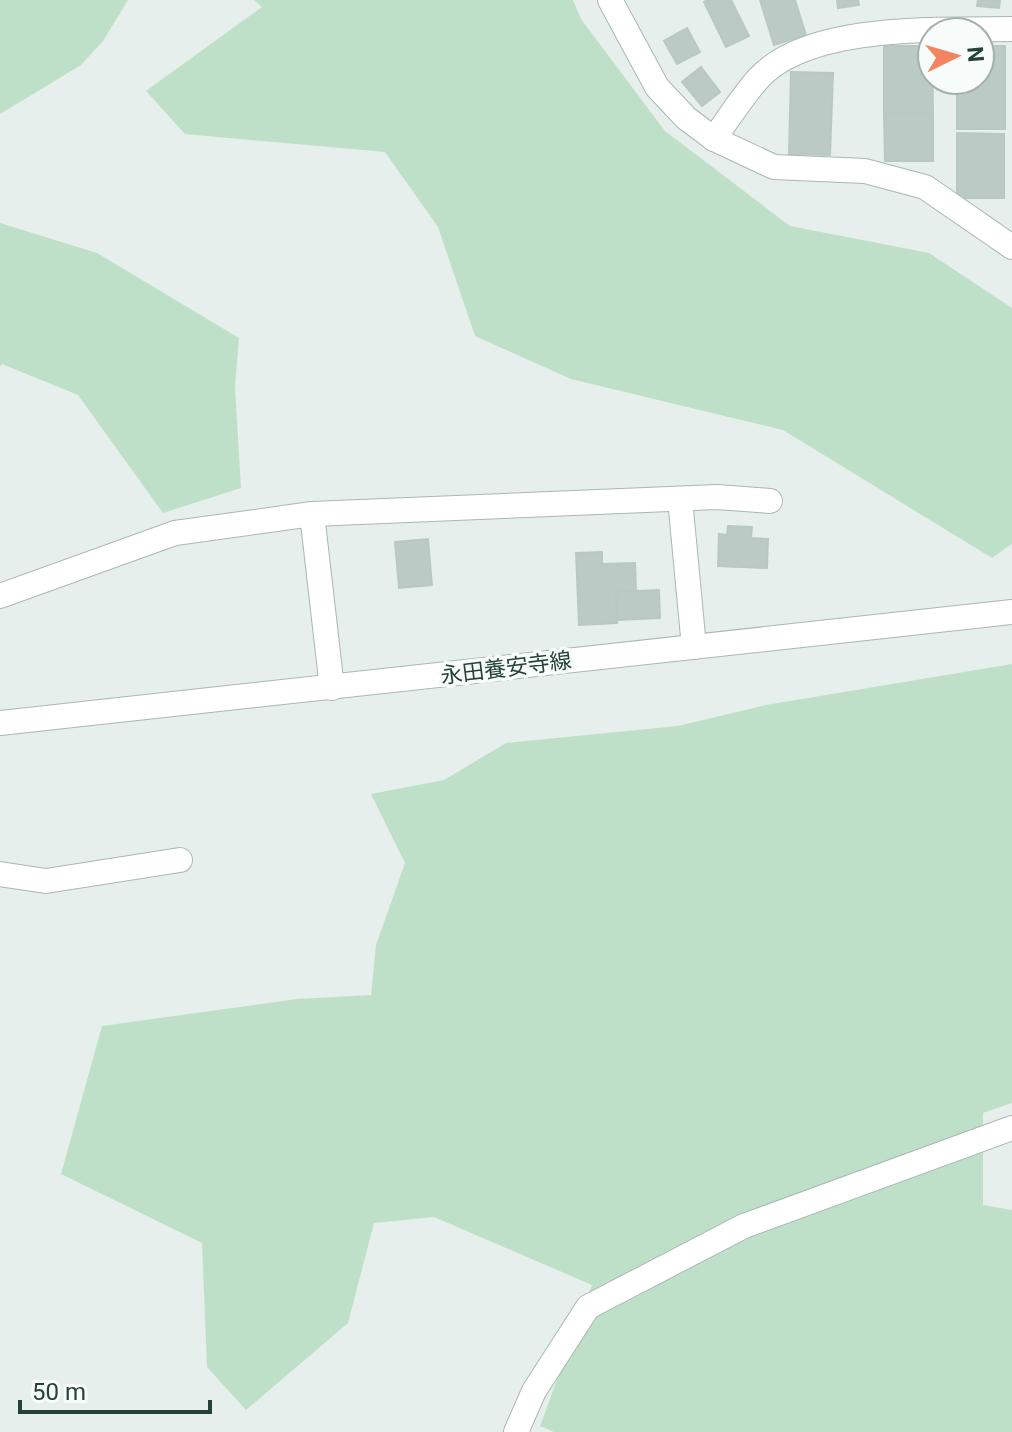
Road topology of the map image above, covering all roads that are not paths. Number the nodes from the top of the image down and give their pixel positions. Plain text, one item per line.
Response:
1 (610, 0) edge
2 (1012, 29) edge
3 (714, 139) junction
4 (1012, 247) edge
5 (680, 499) junction
6 (770, 501) dead end
7 (312, 514) junction
8 (0, 596) edge
9 (1012, 612) edge
10 (694, 647) junction
11 (332, 688) junction
12 (0, 723) edge
13 (180, 860) dead end
14 (0, 874) edge
15 (1012, 1128) edge
16 (516, 1432) edge

1 - 3 street
2 - 3 street
3 - 4 street
5 - 6 street
5 - 7 street
5 - 10 street
7 - 8 street
7 - 11 street
9 - 10 street, 永田養安寺線
10 - 11 street, 永田養安寺線
11 - 12 street, 永田養安寺線
13 - 14 street
15 - 16 street

